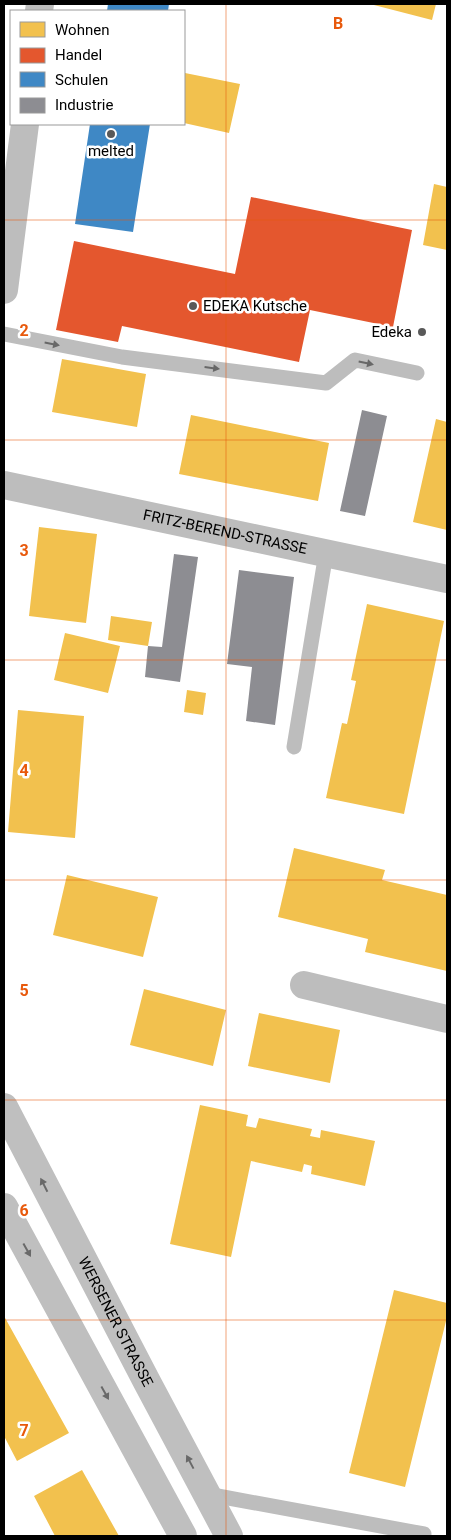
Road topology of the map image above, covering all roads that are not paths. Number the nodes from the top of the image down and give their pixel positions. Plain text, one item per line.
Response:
1 (25, 125) edge
2 (4, 290) edge
3 (4, 334) edge
4 (417, 373) dead end
5 (4, 485) edge
6 (326, 554) junction
7 (447, 579) edge
8 (294, 747) dead end
9 (304, 984) dead end
10 (447, 1019) edge
11 (4, 1107) edge
12 (4, 1207) edge
13 (207, 1494) junction
14 (424, 1534) dead end
15 (183, 1536) edge
16 (230, 1536) edge

1 - 2 street
3 -> 4 lane
5 - 6 street, FRITZ-BEREND-STRASSE
6 - 7 street, FRITZ-BEREND-STRASSE
6 - 8 lane
9 - 10 street
13 -> 11 main road, WERSENER STRASSE
12 -> 15 main road
13 - 14 lane
13 - 16 main road, WERSENER STRASSE

